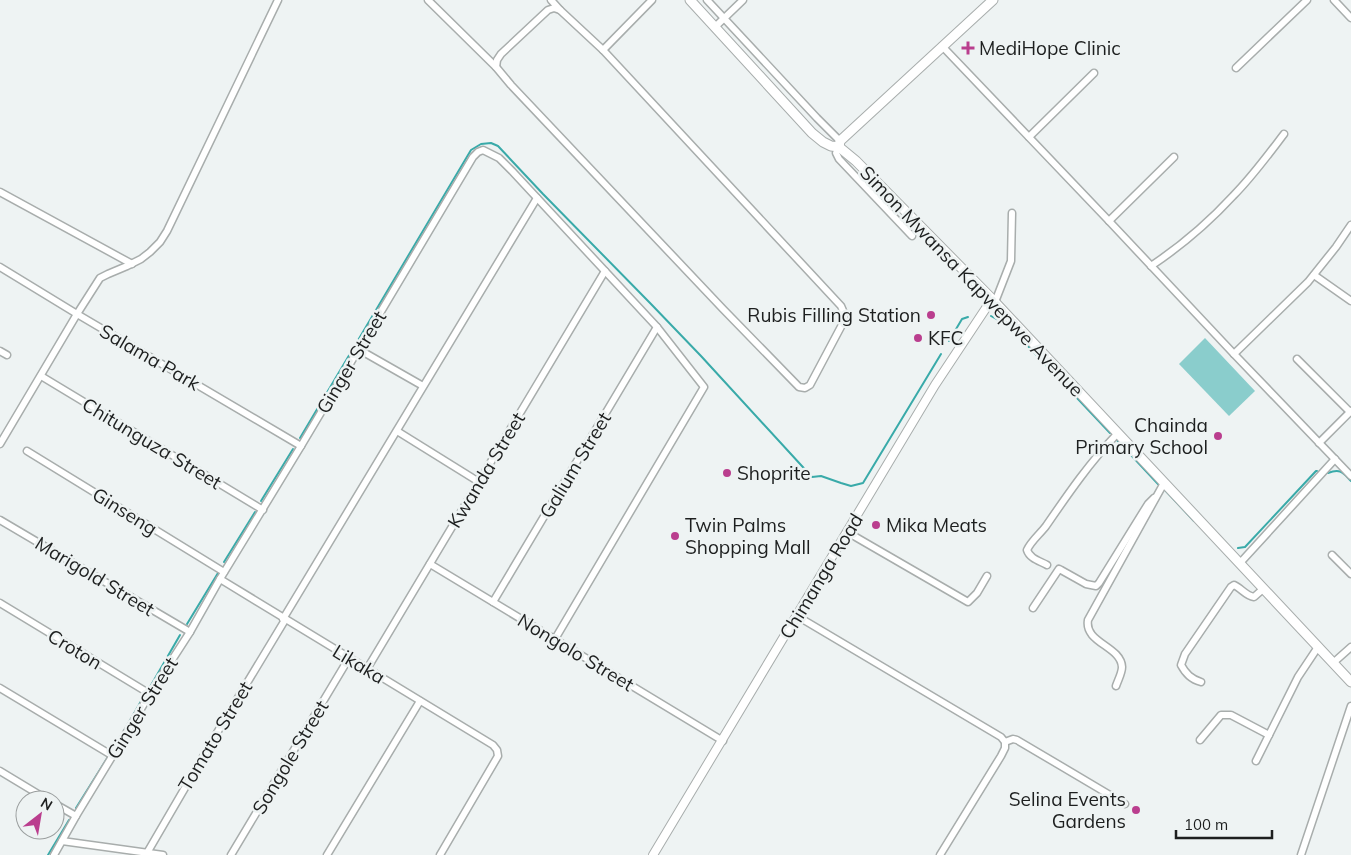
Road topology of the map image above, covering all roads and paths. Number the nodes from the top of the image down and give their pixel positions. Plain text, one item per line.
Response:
1 (278, 0) edge
2 (428, 0) edge
3 (551, 0) edge
4 (652, 0) edge
5 (690, 0) edge
6 (707, 0) edge
7 (743, 0) edge
8 (992, 0) edge
9 (1307, 0) edge
10 (1334, 0) edge
11 (560, 10) junction
12 (724, 18) junction
13 (1351, 18) edge
14 (715, 27) junction
15 (942, 46) junction
16 (603, 50) junction
17 (496, 67) junction
18 (1236, 68) dead end
19 (1094, 73) dead end
20 (1284, 134) dead end
21 (1029, 137) junction
22 (839, 144) junction
23 (1174, 157) dead end
24 (0, 192) edge
25 (537, 198) junction
26 (1012, 213) dead end
27 (1109, 221) junction
28 (1351, 225) edge
29 (912, 236) dead end
30 (132, 264) junction
31 (1151, 266) junction
32 (0, 267) edge
33 (605, 271) junction
34 (1314, 275) junction
35 (993, 301) junction
36 (1351, 301) edge
37 (77, 314) junction
38 (657, 327) junction
39 (358, 349) junction
40 (0, 351) edge
41 (1234, 354) junction
42 (7, 356) dead end
43 (1297, 359) dead end
44 (41, 376) junction
45 (423, 386) junction
46 (1351, 412) edge
47 (397, 431) junction
48 (1117, 434) junction
49 (1, 440) edge
50 (1319, 443) junction
51 (302, 446) junction
52 (27, 451) dead end
53 (1335, 459) junction
54 (1351, 476) edge
55 (479, 482) junction
56 (1164, 484) junction
57 (1157, 496) junction
58 (263, 510) junction
59 (0, 520) edge
60 (847, 532) junction
61 (1332, 555) dead end
62 (430, 564) junction
63 (1240, 564) junction
64 (1047, 565) dead end
65 (224, 572) junction
66 (1351, 574) edge
67 (987, 576) dead end
68 (220, 579) junction
69 (1263, 589) junction
70 (493, 602) junction
71 (0, 603) edge
72 (1033, 608) dead end
73 (797, 616) junction
74 (284, 619) junction
75 (190, 632) junction
76 (556, 639) junction
77 (1318, 647) junction
78 (1351, 647) edge
79 (349, 658) junction
80 (1333, 663) junction
81 (367, 669) junction
82 (1202, 682) dead end
83 (1351, 682) edge
84 (1116, 686) dead end
85 (0, 688) edge
86 (150, 694) junction
87 (420, 701) junction
88 (1351, 706) edge
89 (1270, 735) junction
90 (723, 740) junction
91 (1200, 740) dead end
92 (1005, 742) junction
93 (113, 756) junction
94 (1256, 761) dead end
95 (0, 771) edge
96 (31, 790) edge
97 (1125, 804) dead end
98 (65, 810) edge
99 (76, 816) junction
100 (62, 841) junction
101 (147, 853) junction
102 (54, 855) edge
103 (163, 855) edge
104 (231, 855) edge
105 (327, 855) edge
106 (440, 855) edge
107 (653, 855) edge
108 (940, 855) edge
109 (1301, 855) edge

1 - 30 street
2 - 17 street
3 - 11 street
4 - 16 street
5 - 14 main road, Simon Mwansa Kapwepwe Avenue
6 - 12 street
7 - 12 street
8 - 15 main road
9 - 18 street
10 - 13 street
11 - 16 street
11 - 17 street
12 - 14 street
12 - 22 street
14 - 22 main road, Simon Mwansa Kapwepwe Avenue
15 - 21 street
15 - 22 main road
16 - 17 street
19 - 21 street
20 - 31 street
21 - 27 street
22 - 29 street
22 - 35 main road, Simon Mwansa Kapwepwe Avenue
23 - 27 street
24 - 30 street
25 - 33 street, Ginger Street
25 - 39 street, Ginger Street
25 - 45 street, Tomato Street
26 - 35 street
27 - 31 street
28 - 34 street
30 - 37 street
31 - 41 street
32 - 37 street, Salama Park
33 - 38 street, Ginger Street
33 - 55 street, Kwanda Street
34 - 36 street
34 - 41 street
35 - 48 main road, Simon Mwansa Kapwepwe Avenue
35 - 60 street, Chimanga Road
37 - 44 street
37 - 51 street, Salama Park
38 - 70 street, Galium Street
38 - 76 street, Ginger Street
39 - 45 street
39 - 51 street, Ginger Street
40 - 42 street
41 - 50 street
43 - 46 street
44 - 49 street
44 - 58 street, Chitunguza Street
45 - 47 street, Tomato Street
46 - 50 street
47 - 55 street
47 - 74 street, Tomato Street
48 - 56 main road, Simon Mwansa Kapwepwe Avenue
48 - 64 street
50 - 53 street
51 - 58 street, Ginger Street
52 - 65 street, Ginseng
53 - 54 street
53 - 63 street
55 - 62 street, Kwanda Street
56 - 57 street
56 - 63 main road, Simon Mwansa Kapwepwe Avenue
57 - 72 street
57 - 84 street
58 - 65 street, Ginger Street
59 - 75 street, Marigold Street
60 - 67 street
60 - 73 street, Chimanga Road
61 - 66 street
62 - 70 street, Nongolo Street
62 - 81 street, Kwanda Street
63 - 69 main road, Simon Mwansa Kapwepwe Avenue
65 - 68 street, Ginger Street
68 - 74 street, Likaka
68 - 75 street, Ginger Street
69 - 77 main road, Simon Mwansa Kapwepwe Avenue
69 - 82 street
70 - 76 street, Nongolo Street
71 - 86 street, Croton
73 - 90 street, Chimanga Road
73 - 92 street
74 - 79 street, Likaka
74 - 101 street, Tomato Street
75 - 86 street, Ginger Street
76 - 90 street, Nongolo Street
77 - 80 main road, Simon Mwansa Kapwepwe Avenue
77 - 89 street
78 - 80 street
79 - 81 street, Likaka
79 - 104 street, Songole Street
80 - 83 main road, Simon Mwansa Kapwepwe Avenue
81 - 87 street, Likaka
85 - 93 street
86 - 93 street, Ginger Street
87 - 105 street
87 - 106 street, Likaka
88 - 109 street
89 - 91 street
89 - 94 street
90 - 107 street, Chimanga Road
92 - 97 street
92 - 108 street
93 - 99 street, Ginger Street
95 - 96 street
98 - 99 street
99 - 100 street, Ginger Street
100 - 101 street
100 - 102 street, Ginger Street
101 - 103 street

